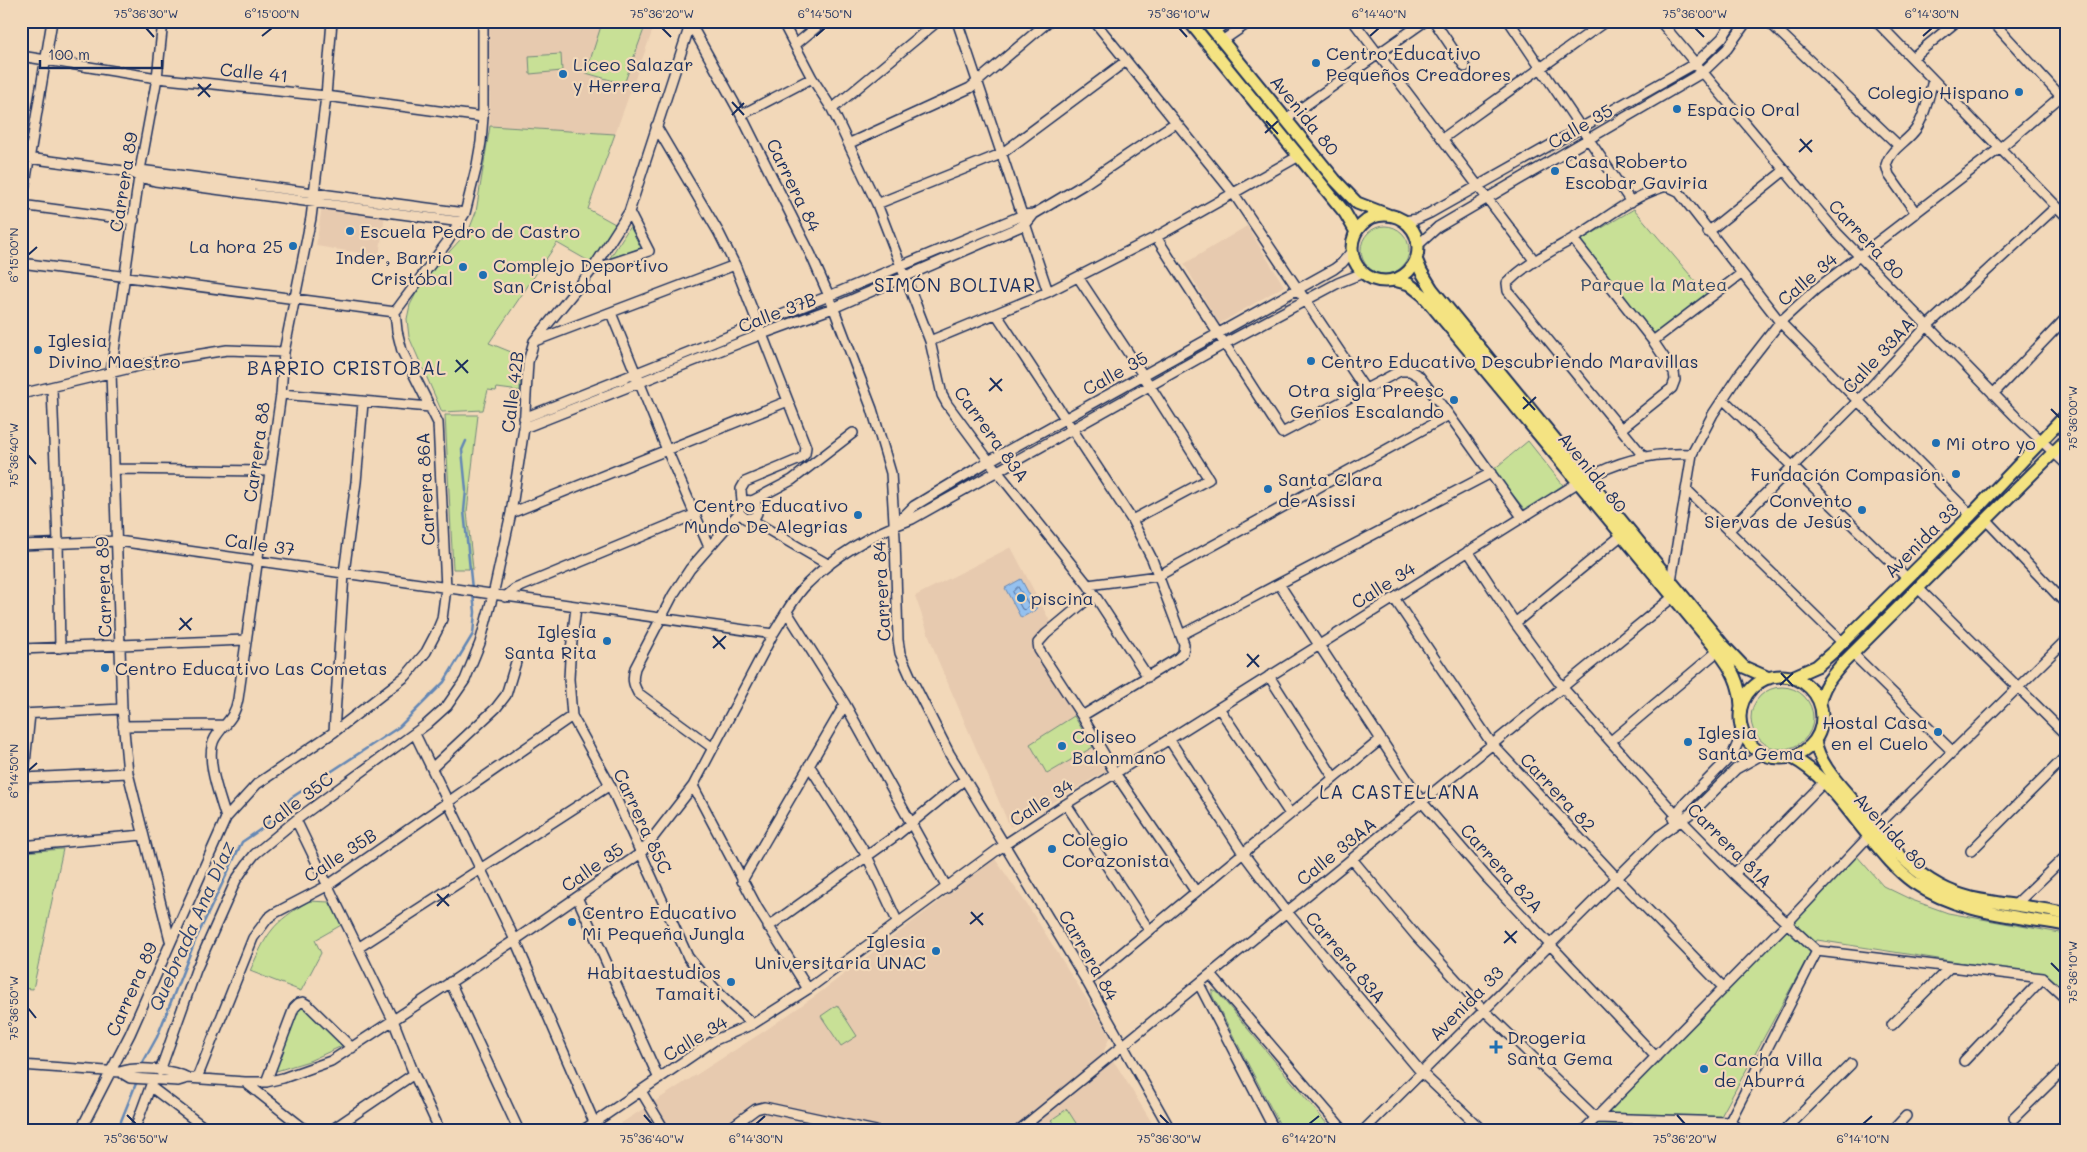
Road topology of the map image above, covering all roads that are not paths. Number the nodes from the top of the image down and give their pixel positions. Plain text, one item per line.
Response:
1 (52, 21) edge
2 (163, 21) edge
3 (332, 21) edge
4 (483, 21) edge
5 (782, 21) edge
6 (824, 21) edge
7 (938, 21) edge
8 (957, 21) edge
9 (1049, 21) edge
10 (1094, 21) edge
11 (1189, 21) edge
12 (1206, 21) edge
13 (1230, 21) edge
14 (1251, 21) edge
15 (1353, 21) edge
16 (1425, 21) edge
17 (1434, 21) edge
18 (1509, 21) edge
19 (1606, 21) edge
20 (1660, 21) edge
21 (1733, 21) edge
22 (1747, 21) edge
23 (1768, 21) edge
24 (1876, 21) edge
25 (1957, 21) edge
26 (1992, 21) edge
27 (690, 22) edge
28 (1214, 31) junction
29 (1222, 41) junction
30 (795, 46) junction
31 (1377, 54) junction
32 (21, 56) edge
33 (1912, 58) junction
34 (45, 60) junction
35 (1126, 62) junction
36 (1696, 63) junction
37 (1465, 67) dead end
38 (1540, 67) junction
39 (1703, 72) junction
40 (157, 78) junction
41 (812, 78) junction
42 (1934, 80) junction
43 (978, 81) junction
44 (326, 96) junction
45 (2064, 97) edge
46 (832, 109) junction
47 (741, 115) junction
48 (483, 117) junction
49 (1286, 119) junction
50 (1175, 123) junction
51 (656, 126) junction
52 (1581, 128) junction
53 (1442, 139) junction
54 (1589, 139) junction
55 (850, 143) junction
56 (1898, 145) junction
57 (2000, 148) junction
58 (1001, 154) junction
59 (1299, 156) junction
60 (25, 158) edge
61 (1785, 170) junction
62 (137, 173) junction
63 (1478, 186) junction
64 (314, 194) junction
65 (1234, 194) junction
66 (1487, 198) junction
67 (1631, 202) junction
68 (313, 203) junction
69 (877, 204) junction
70 (21, 206) edge
71 (2056, 206) junction
72 (629, 212) junction
73 (465, 213) junction
74 (1916, 213) junction
75 (1388, 215) junction
76 (2066, 216) edge
77 (1025, 219) junction
78 (134, 220) junction
79 (1404, 221) junction
80 (461, 222) junction
81 (1356, 232) junction
82 (1708, 232) junction
83 (1156, 237) junction
84 (1573, 239) junction
85 (1418, 245) junction
86 (1352, 251) junction
87 (1859, 257) junction
88 (1416, 259) junction
89 (1534, 260) junction
90 (21, 262) edge
91 (735, 265) junction
92 (901, 265) junction
93 (592, 270) junction
94 (1364, 273) junction
95 (1741, 274) junction
96 (125, 276) junction
97 (906, 277) junction
98 (1078, 277) junction
99 (1394, 280) junction
100 (1298, 288) junction
101 (1048, 292) junction
102 (829, 296) junction
103 (294, 299) junction
104 (1306, 301) junction
105 (833, 308) junction
106 (395, 312) junction
107 (611, 313) junction
108 (998, 314) junction
109 (2066, 318) edge
110 (1780, 322) junction
111 (758, 324) junction
112 (1927, 326) junction
113 (762, 334) junction
114 (1217, 334) junction
115 (534, 341) junction
116 (930, 341) junction
117 (1653, 341) junction
118 (1224, 344) junction
119 (284, 352) junction
120 (111, 372) junction
121 (636, 373) junction
122 (1144, 376) junction
123 (640, 383) junction
124 (1150, 386) junction
125 (52, 388) junction
126 (1365, 390) junction
127 (21, 394) edge
128 (281, 394) junction
129 (1993, 394) junction
130 (1723, 399) junction
131 (1858, 400) junction
132 (788, 402) junction
133 (363, 403) junction
134 (430, 407) junction
135 (1449, 415) junction
136 (2066, 415) edge
137 (524, 418) junction
138 (1064, 420) junction
139 (524, 428) junction
140 (1622, 428) junction
141 (1071, 429) junction
142 (853, 433) dead end
143 (2040, 440) junction
144 (2066, 440) edge
145 (667, 450) junction
146 (2053, 452) junction
147 (1692, 454) junction
148 (1644, 456) junction
149 (989, 461) junction
150 (2066, 464) edge
151 (1792, 466) junction
152 (116, 469) junction
153 (270, 471) junction
154 (997, 471) junction
155 (1490, 473) junction
156 (1582, 481) junction
157 (1686, 489) junction
158 (752, 501) junction
159 (742, 502) junction
160 (511, 513) junction
161 (740, 513) junction
162 (696, 514) junction
163 (1971, 515) junction
164 (1522, 517) junction
165 (750, 519) junction
166 (1132, 520) junction
167 (1986, 520) junction
168 (894, 526) junction
169 (1728, 530) junction
170 (1622, 535) junction
171 (118, 541) junction
172 (58, 542) junction
173 (21, 545) edge
174 (709, 547) junction
175 (1468, 551) junction
176 (258, 560) junction
177 (829, 565) junction
178 (344, 573) junction
179 (1158, 576) junction
180 (1907, 578) junction
181 (1671, 581) junction
182 (1279, 584) junction
183 (1088, 585) junction
184 (446, 588) junction
185 (1918, 588) junction
186 (1094, 594) junction
187 (490, 595) junction
188 (505, 597) junction
189 (1673, 597) junction
190 (1394, 598) junction
191 (2066, 604) edge
192 (576, 607) junction
193 (787, 612) junction
194 (661, 619) junction
195 (1515, 622) junction
196 (773, 634) junction
197 (1181, 635) junction
198 (245, 640) junction
199 (2066, 640) edge
200 (1843, 643) junction
201 (121, 644) junction
202 (1318, 646) junction
203 (60, 648) junction
204 (21, 649) edge
205 (1718, 651) junction
206 (1852, 653) junction
207 (516, 662) dead end
208 (1269, 676) junction
209 (1148, 677) junction
210 (1792, 677) junction
211 (1769, 678) junction
212 (1562, 687) junction
213 (2018, 688) junction
214 (1820, 702) junction
215 (845, 704) junction
216 (1741, 706) junction
217 (1219, 708) junction
218 (122, 709) junction
219 (25, 714) edge
220 (572, 716) junction
221 (1082, 716) junction
222 (226, 725) junction
223 (123, 726) junction
224 (1741, 728) junction
225 (334, 732) junction
226 (415, 734) junction
227 (2066, 735) edge
228 (1169, 739) junction
229 (1380, 740) junction
230 (1815, 740) junction
231 (1610, 741) junction
232 (1492, 744) junction
233 (714, 748) junction
234 (1953, 752) junction
235 (1763, 754) junction
236 (2066, 756) edge
237 (1791, 757) junction
238 (810, 765) junction
239 (432, 768) junction
240 (128, 773) junction
241 (1116, 773) junction
242 (24, 778) junction
243 (1334, 778) junction
244 (965, 779) junction
245 (1824, 782) junction
246 (610, 786) junction
247 (693, 786) junction
248 (448, 801) junction
249 (21, 802) edge
250 (1422, 802) junction
251 (1066, 804) junction
252 (1290, 814) junction
253 (1678, 817) junction
254 (226, 818) junction
255 (296, 820) junction
256 (910, 824) junction
257 (1872, 832) junction
258 (143, 835) junction
259 (1004, 845) junction
260 (21, 846) edge
261 (1971, 851) dead end
262 (1244, 852) junction
263 (641, 853) junction
264 (867, 856) junction
265 (2066, 856) edge
266 (1352, 859) junction
267 (481, 869) junction
268 (1734, 874) junction
269 (1616, 877) junction
270 (742, 881) junction
271 (327, 886) junction
272 (947, 888) junction
273 (1196, 892) junction
274 (577, 897) junction
275 (2015, 905) junction
276 (1287, 912) junction
277 (2066, 914) edge
278 (898, 923) junction
279 (1787, 923) junction
280 (2066, 925) edge
281 (768, 926) junction
282 (1149, 930) junction
283 (170, 940) junction
284 (515, 940) junction
285 (1550, 944) junction
286 (358, 948) junction
287 (1817, 951) junction
288 (1950, 966) junction
289 (1210, 974) junction
290 (2043, 978) junction
291 (450, 982) junction
292 (1088, 982) junction
293 (1199, 984) junction
294 (1724, 988) junction
295 (808, 989) junction
296 (2066, 999) edge
297 (1484, 1010) junction
298 (393, 1020) junction
299 (753, 1024) junction
300 (1892, 1025) dead end
301 (1123, 1046) junction
302 (352, 1048) junction
303 (1656, 1057) junction
304 (1964, 1061) dead end
305 (1851, 1064) dead end
306 (21, 1065) edge
307 (2066, 1067) edge
308 (115, 1071) junction
309 (160, 1071) junction
310 (1422, 1072) junction
311 (414, 1074) junction
312 (193, 1078) junction
313 (659, 1079) junction
314 (246, 1082) junction
315 (266, 1082) junction
316 (150, 1084) junction
317 (641, 1091) junction
318 (1906, 1116) dead end
319 (1596, 1118) junction
320 (2014, 1118) dead end
321 (594, 1122) junction
322 (1728, 1127) edge
323 (80, 1131) edge
324 (134, 1131) edge
325 (209, 1131) edge
326 (307, 1131) edge
327 (330, 1131) edge
328 (440, 1131) edge
329 (519, 1131) edge
330 (582, 1131) edge
331 (665, 1131) edge
332 (726, 1131) edge
333 (876, 1131) edge
334 (1019, 1131) edge
335 (1171, 1131) edge
336 (1275, 1131) edge
337 (1344, 1131) edge
338 (1363, 1131) edge
339 (1483, 1131) edge
340 (1583, 1131) edge
341 (1740, 1131) edge
342 (1784, 1131) edge
343 (1892, 1131) edge

1 - 34 street
2 - 40 street, Carrera 89
3 - 44 street, Carrera 88
4 - 48 street
5 - 30 street, Carrera 83A
6 - 30 street
7 - 46 street
8 - 43 street
9 - 43 street
10 - 35 street
11 - 59 main road, Avenida 80
12 - 28 main road, Avenida 80
13 - 28 street
14 - 29 street
15 - 31 street
16 - 31 street
17 - 37 street
18 - 38 street
19 - 38 street
20 - 36 street, Carrera 80
21 - 36 street, Calle 35
22 - 39 street, Calle 35
23 - 56 street
24 - 33 street
25 - 33 street
26 - 45 street
27 - 47 street, Carrera 84
27 - 51 street, Calle 42B
28 - 29 main road, Avenida 80
29 - 49 main road, Avenida 80
30 - 41 street, Carrera 83A
31 - 49 street
31 - 53 street
32 - 34 street, Calle 41
33 - 42 street
34 - 40 street, Calle 41
34 - 60 street
35 - 50 street
35 - 58 street
36 - 39 street, Carrera 80
36 - 52 street, Calle 35
38 - 52 street
38 - 53 street
39 - 54 street, Calle 35
39 - 61 street, Carrera 80
40 - 44 street, Calle 41
40 - 62 street, Carrera 89
41 - 46 street, Carrera 83A
41 - 47 street
42 - 56 street
42 - 57 street
43 - 55 street
43 - 58 street
44 - 48 street, Calle 41
44 - 64 street, Carrera 88
45 - 57 street, Calle 34
46 - 55 street, Carrera 83A
47 - 102 street, Carrera 84
48 - 73 street
49 - 75 main road, Avenida 80
50 - 65 street
50 - 77 street, Calle 37B
51 - 72 street, Calle 42B
51 - 91 street
52 - 54 street
52 - 63 street, Calle 35
53 - 63 street
54 - 66 street, Calle 35
54 - 67 street
55 - 69 street, Carrera 83A
56 - 74 street
57 - 71 street
57 - 74 street, Calle 34
58 - 69 street
58 - 77 street
59 - 65 street
59 - 81 main road, Avenida 80
60 - 62 street
60 - 70 street
61 - 82 street
61 - 87 street, Carrera 80
62 - 64 street
62 - 68 street
62 - 78 street, Carrera 89
63 - 66 street
63 - 79 street, Calle 35
64 - 68 street, Carrera 88
64 - 73 street
65 - 83 street
65 - 100 street
66 - 85 street, Calle 35
66 - 89 street
67 - 82 street
67 - 84 street
68 - 80 street
68 - 103 street, Carrera 88
69 - 92 street, Carrera 83A
70 - 78 street
71 - 76 street
71 - 112 street, Calle 33AA
72 - 93 street, Calle 42B
72 - 93 street
73 - 80 street
74 - 87 street, Calle 34
75 - 79 main road
75 - 81 main road
77 - 92 street, Calle 37B
77 - 97 street, Calle 37B
77 - 101 street
78 - 96 street, Carrera 89
79 - 85 main road
80 - 106 street
81 - 86 main road
82 - 95 street
83 - 98 street
83 - 114 street
84 - 89 street
84 - 117 street
85 - 88 main road
86 - 94 main road
86 - 100 street, Calle 35
87 - 110 street, Calle 34
87 - 112 street, Carrera 80
88 - 99 main road
88 - 156 main road, Avenida 80
89 - 140 street
90 - 96 street
91 - 107 street
91 - 111 street
92 - 97 street, Carrera 83A
92 - 102 street, Calle 37B
93 - 115 street, Calle 42B
94 - 99 main road
94 - 104 street, Calle 35
95 - 110 street
95 - 117 street
96 - 103 street
96 - 120 street, Carrera 89
97 - 105 street, Calle 37B
97 - 116 street, Carrera 83A
98 - 101 street
98 - 122 street
99 - 156 main road, Avenida 80
100 - 104 street
100 - 114 street, Calle 35
101 - 108 street
102 - 105 street, Carrera 84
102 - 111 street, Calle 37B
103 - 106 street
103 - 119 street, Carrera 88
104 - 118 street, Calle 35
104 - 126 street
105 - 113 street, Calle 37B
105 - 168 street, Carrera 84
106 - 134 street, Carrera 86A
107 - 115 street
107 - 121 street
108 - 116 street
108 - 138 street
109 - 129 street
110 - 130 street, Calle 34
110 - 131 street
111 - 113 street
111 - 121 street, Calle 37B
112 - 129 street, Carrera 80
112 - 131 street, Calle 33AA
113 - 123 street, Calle 37B
113 - 132 street
114 - 118 street
114 - 122 street, Calle 35
115 - 137 street, Calle 42B
116 - 149 street, Carrera 83A
117 - 140 street
118 - 124 street, Calle 35
118 - 126 street
119 - 120 street
119 - 128 street, Carrera 88
120 - 125 street
120 - 152 street, Carrera 89
121 - 123 street
121 - 137 street, Calle 37B
122 - 124 street
122 - 138 street, Calle 35
123 - 139 street, Calle 37B
123 - 145 street
124 - 141 street, Calle 35
124 - 166 street
125 - 127 street
125 - 172 street
126 - 135 street
128 - 133 street
128 - 153 street, Carrera 88
129 - 143 street, Carrera 80
130 - 147 street, Calle 34
130 - 151 street
131 - 151 street, Calle 33AA
131 - 163 street
132 - 145 street
132 - 159 street
133 - 134 street
133 - 178 street
134 - 184 street, Carrera 86A
135 - 155 street
135 - 179 street
136 - 143 main road, Avenida 33
137 - 139 street, Calle 42B
138 - 141 street
138 - 149 street, Calle 35
139 - 160 street, Calle 42B
140 - 148 street
141 - 154 street, Calle 35
141 - 166 street
142 - 158 street
143 - 146 street, Carrera 80
143 - 163 main road, Avenida 33
144 - 146 main road, Avenida 33
145 - 160 street
145 - 162 street
146 - 150 street, Carrera 80
146 - 167 main road, Avenida 33
147 - 148 street, Calle 34
147 - 157 street
148 - 156 street, Calle 34
149 - 154 street, Carrera 83A
149 - 168 street, Calle 35
151 - 169 street, Calle 33AA
151 - 180 street
152 - 153 street
152 - 171 street, Carrera 89
153 - 176 street, Carrera 88
154 - 168 street, Calle 35
154 - 183 street, Carrera 83A
155 - 164 street
155 - 182 street
156 - 164 street, Calle 34
156 - 170 main road, Avenida 80
156 - 181 main road, Avenida 80
157 - 169 street
157 - 181 street
158 - 159 street
158 - 165 street
159 - 161 street
160 - 187 street, Calle 42B
161 - 165 street
161 - 174 street
162 - 174 street
162 - 188 street
163 - 180 main road, Avenida 33
164 - 175 street, Calle 34
165 - 177 street
166 - 179 street
167 - 185 main road, Avenida 33
167 - 191 street
168 - 177 street, Calle 35
168 - 244 street, Carrera 84
169 - 200 street
170 - 189 main road, Avenida 80
170 - 195 street
171 - 172 street, Calle 37
171 - 176 street, Calle 37
171 - 201 street, Carrera 89
172 - 173 street, Calle 37
172 - 203 street
174 - 194 street
175 - 190 street, Calle 34
175 - 195 street, Carrera 81A
176 - 178 street, Calle 37
176 - 198 street, Carrera 88
177 - 193 street, Calle 35
178 - 184 street, Calle 37
178 - 225 street
179 - 183 street
179 - 197 street
180 - 200 main road, Avenida 33
181 - 211 main road, Avenida 80
182 - 197 street
182 - 202 street, Carrera 82A
183 - 186 street, Carrera 83A
184 - 187 street, Calle 37
184 - 225 street, Carrera 86A
185 - 206 main road, Avenida 33
185 - 213 street
186 - 209 street, Carrera 83A
186 - 221 street
187 - 188 street, Calle 37
187 - 226 street
188 - 192 street, Calle 37
189 - 205 main road, Avenida 80
189 - 212 street, Calle 33AA
190 - 202 street, Calle 34
190 - 232 street, Carrera 82
192 - 194 street, Calle 37
192 - 220 street, Carrera 85C
193 - 196 street, Calle 35
193 - 215 street
194 - 196 street, Calle 37
194 - 233 street
195 - 212 street, Carrera 81A
196 - 233 street, Calle 35
197 - 209 street
198 - 201 street
198 - 222 street, Carrera 88
199 - 213 street
200 - 210 main road, Avenida 33
201 - 203 street
201 - 218 street, Carrera 89
202 - 208 street, Calle 34
202 - 229 street, Carrera 82A
203 - 204 street
205 - 216 main road, Avenida 80
205 - 231 street
206 - 214 main road, Avenida 33
206 - 234 street
207 - 239 street
208 - 217 street, Calle 34
208 - 243 street
209 - 221 street
210 - 211 main road
210 - 214 main road
211 - 216 main road
212 - 231 street, Carrera 81A
212 - 232 street, Calle 33AA
213 - 227 street
213 - 234 street
214 - 230 main road
215 - 238 street
215 - 256 street
216 - 224 main road
217 - 228 street, Calle 34
217 - 252 street
218 - 219 street
218 - 223 street, Carrera 89
219 - 242 street
220 - 246 street, Carrera 85C
220 - 248 street, Calle 35B
221 - 241 street
222 - 223 street
222 - 254 street, Carrera 88
223 - 240 street, Carrera 89
224 - 235 main road
224 - 253 street, Avenida 33
225 - 254 street, Calle 35C
226 - 239 street
226 - 255 street, Calle 35C
228 - 241 street, Calle 34
228 - 262 street, Carrera 83A
229 - 243 street
229 - 250 street, Carrera 82A
230 - 237 main road
230 - 257 main road, Avenida 80
231 - 253 street, Carrera 81A
232 - 250 street, Calle 33AA
232 - 269 street, Carrera 82
233 - 247 street, Calle 35
234 - 257 street
235 - 237 main road
235 - 253 street, Avenida 33
236 - 261 street
237 - 245 main road, Avenida 80
238 - 264 street
238 - 270 street
239 - 248 street
240 - 242 street
240 - 258 street, Carrera 89
241 - 251 street, Calle 34
241 - 273 street
242 - 249 street
243 - 252 street
244 - 256 street
244 - 259 street, Carrera 84
245 - 257 main road, Avenida 80
245 - 268 street
246 - 263 street, Carrera 85C
246 - 267 street
247 - 263 street, Calle 35
247 - 270 street
248 - 267 street
248 - 271 street, Calle 35B
250 - 266 street, Calle 33AA
250 - 285 street, Carrera 82A
251 - 259 street, Calle 34
251 - 282 street
252 - 262 street
253 - 268 street, Carrera 81A
253 - 269 street, Avenida 33
254 - 283 street, Calle 35C
255 - 271 street
255 - 309 street, Calle 35C
256 - 264 street
256 - 272 street
257 - 275 main road, Avenida 80
257 - 279 street
257 - 280 main road, Avenida 80
258 - 260 street
258 - 283 street, Carrera 89
259 - 272 street, Calle 34
259 - 292 street, Carrera 84
262 - 273 street
262 - 276 street, Carrera 83A
263 - 274 street, Calle 35
263 - 299 street, Carrera 85C
264 - 278 street
264 - 281 street
265 - 275 street
266 - 276 street, Calle 33AA
266 - 297 street
267 - 284 street
267 - 286 street
268 - 279 street, Carrera 81A
269 - 285 street, Avenida 33
269 - 294 street, Carrera 82
270 - 281 street
271 - 286 street
271 - 312 street, Calle 35B
272 - 278 street, Calle 34
273 - 282 street
274 - 284 street, Calle 35
274 - 313 street
275 - 277 main road, Avenida 80
276 - 289 street, Calle 33AA
276 - 310 street, Carrera 83A
278 - 295 street, Calle 34
279 - 287 street, Carrera 81A
279 - 294 street
281 - 295 street
282 - 292 street
283 - 308 street, Carrera 89
284 - 291 street, Calle 35
284 - 321 street
285 - 297 street, Avenida 33
285 - 303 street, Carrera 82A
286 - 298 street
287 - 288 street
287 - 322 street
288 - 290 street
288 - 300 street
289 - 293 street, Calle 33AA
289 - 337 street
290 - 296 street
290 - 304 street
291 - 298 street, Calle 35
291 - 329 street
292 - 301 street, Carrera 84
293 - 301 street, Calle 33AA
293 - 336 street
294 - 303 street
295 - 299 street, Calle 34
297 - 310 street, Avenida 33
297 - 319 street
298 - 302 street, Calle 35
298 - 311 street
299 - 313 street, Calle 34
301 - 334 street, Calle 33AA
301 - 335 street, Carrera 84
302 - 315 street, Calle 35
302 - 315 street
303 - 319 street
305 - 342 street
306 - 308 street, Calle 35
307 - 320 street
308 - 309 street, Calle 35
308 - 316 street, Calle 35
308 - 323 street, Carrera 89
309 - 312 street, Calle 35
310 - 338 street, Avenida 33
310 - 339 street, Carrera 83A
311 - 327 street
311 - 328 street
312 - 314 street, Calle 35
312 - 316 street, Calle 35
313 - 317 street, Calle 34
314 - 315 street, Calle 35
314 - 326 street
316 - 324 street
316 - 325 street
317 - 321 street, Calle 34
317 - 331 street
318 - 343 street
319 - 322 street
319 - 340 street
321 - 330 street, Calle 34
322 - 341 street
332 - 333 street

